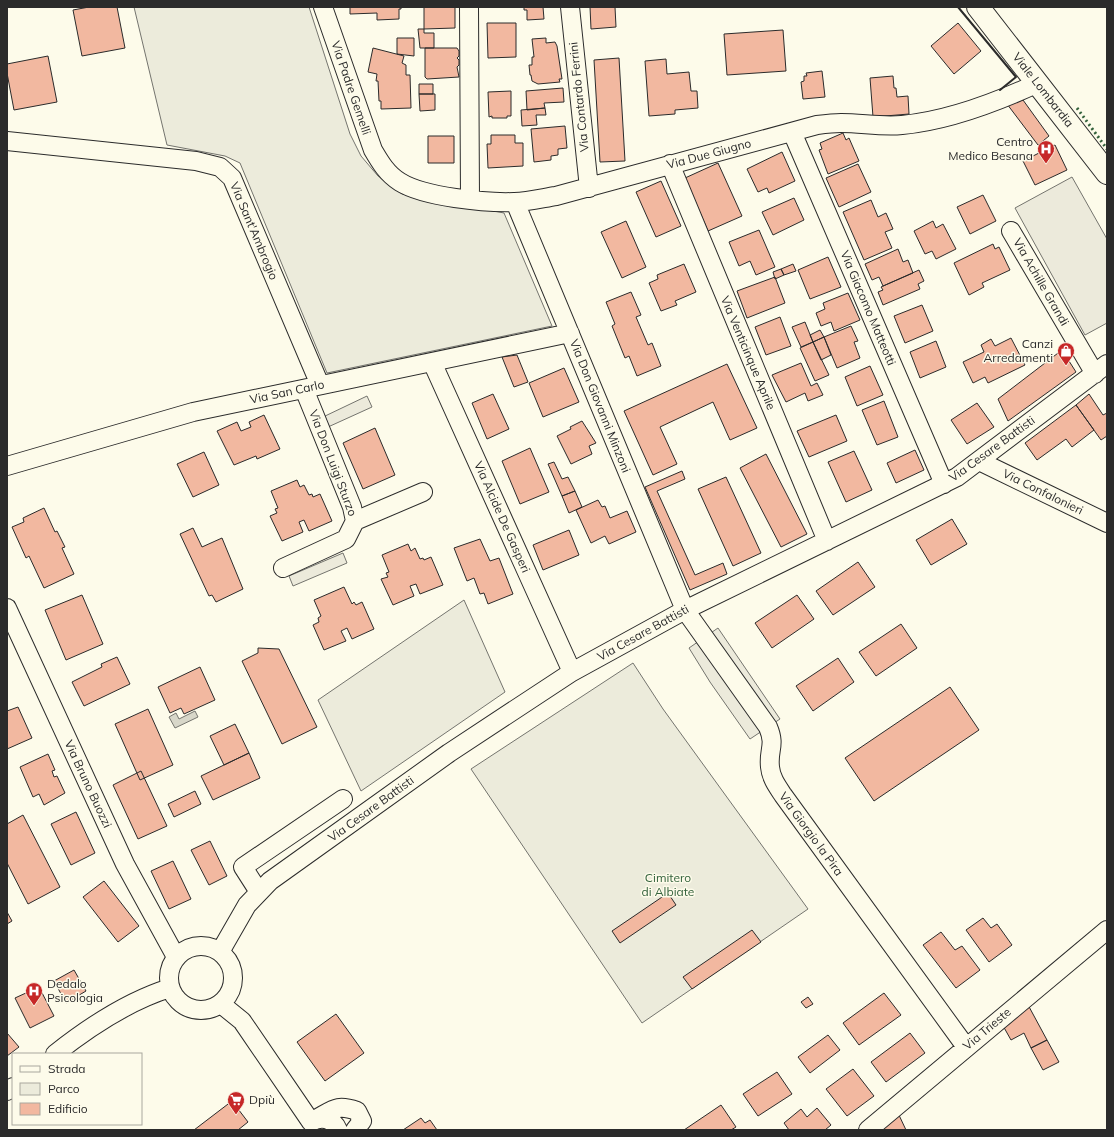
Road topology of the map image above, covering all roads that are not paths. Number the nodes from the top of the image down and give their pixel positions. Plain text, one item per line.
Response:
1 (323, 7) edge
2 (469, 7) edge
3 (570, 7) edge
4 (978, 7) edge
5 (1038, 83) junction
6 (792, 132) junction
7 (7, 141) edge
8 (670, 164) junction
9 (384, 168) joint
10 (1107, 173) edge
11 (588, 188) junction
12 (470, 200) junction
13 (515, 202) junction
14 (1011, 231) dead end
15 (570, 333) junction
16 (432, 362) junction
17 (1103, 366) edge
18 (312, 387) junction
19 (979, 461) junction
20 (7, 466) edge
21 (944, 484) junction
22 (423, 492) dead end
23 (355, 521) junction
24 (1107, 523) edge
25 (827, 541) junction
26 (283, 568) dead end
27 (7, 608) edge
28 (685, 610) junction
29 (572, 672) junction
30 (343, 799) dead end
31 (260, 892) junction
32 (1107, 930) edge
33 (220, 952) junction
34 (176, 957) junction
35 (170, 988) junction
36 (221, 1004) junction
37 (966, 1047) junction
38 (56, 1053) edge
39 (311, 1124) edge
40 (363, 1127) edge
41 (338, 1130) edge
42 (868, 1130) edge

1 - 9 street, Via Padre Gemelli
2 - 12 street
3 - 11 street, Via Contardo Ferrini
4 - 5 main road, Viale Lombardia
5 - 6 street, Via Due Giugno
5 - 10 main road, Viale Lombardia
6 - 8 street, Via Due Giugno
6 - 21 street, Via Giacomo Matteotti
7 - 18 street, Via Sant'Ambrogio
8 - 11 street, Via Due Giugno
8 - 25 street, Via Venticinque Aprile
9 - 12 street, Via Due Giugno
11 - 13 street, Via Due Giugno
12 - 13 street, Via Due Giugno
13 - 15 street, Via Don Giovanni Minzoni
14 - 17 street, Via Achille Grandi
15 - 16 street, Via San Carlo
15 - 28 street, Via Don Giovanni Minzoni
16 - 18 street, Via San Carlo
16 - 29 street, Via Alcide De Gasperi
17 - 19 street, Via Cesare Battisti
18 - 20 street, Via San Carlo
18 - 23 street, Via Don Luigi Sturzo
19 - 21 street, Via Cesare Battisti
19 - 24 street, Via Confalonieri
21 - 25 street, Via Cesare Battisti
22 - 23 street
23 - 26 street, Via Don Luigi Sturzo
25 - 28 street, Via Cesare Battisti
27 - 34 street, Via Bruno Buozzi
28 - 29 street, Via Cesare Battisti
28 - 37 street, Via Giorgio la Pira
29 - 31 street, Via Cesare Battisti
30 - 31 street
31 - 33 street, Via Cesare Battisti
32 - 37 street, Via Trieste
33 - 34 street
33 - 36 street
34 - 35 street
35 - 36 street
35 - 38 street
36 - 39 street
37 - 42 street, Via Trieste
39 - 40 street
39 - 41 street

